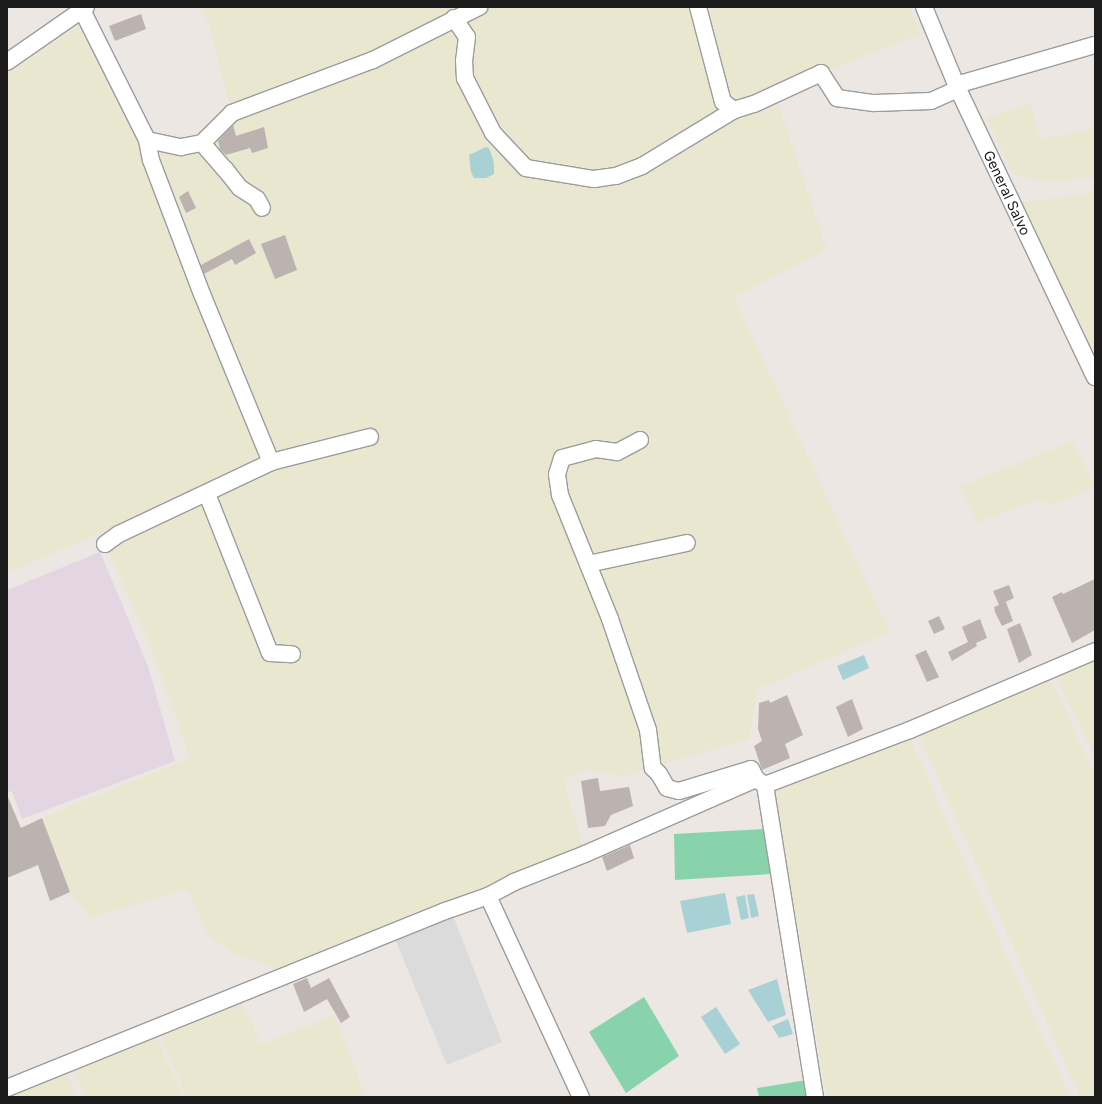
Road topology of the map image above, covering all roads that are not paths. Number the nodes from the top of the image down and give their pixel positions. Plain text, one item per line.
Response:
1 (479, 7) edge
2 (698, 7) edge
3 (924, 7) edge
4 (84, 9) edge
5 (454, 18) junction
6 (1095, 45) edge
7 (7, 62) edge
8 (957, 87) junction
9 (734, 110) junction
10 (147, 140) junction
11 (202, 143) junction
12 (262, 208) dead end
13 (1095, 377) edge
14 (370, 437) dead end
15 (640, 440) dead end
16 (271, 462) junction
17 (207, 494) junction
18 (687, 543) dead end
19 (105, 544) dead end
20 (588, 564) junction
21 (1095, 651) edge
22 (292, 654) dead end
23 (760, 782) junction
24 (488, 896) junction
25 (7, 1088) edge
26 (581, 1097) edge
27 (815, 1097) edge

1 - 5 street
2 - 9 street
3 - 8 street, General Salvo
4 - 7 street
4 - 10 street
5 - 9 street
5 - 11 street
6 - 8 street
8 - 9 street
8 - 13 street, General Salvo
10 - 11 street
10 - 16 street
11 - 12 street
14 - 16 street
15 - 20 street
16 - 17 street
17 - 19 street
17 - 22 street
18 - 20 street
20 - 23 street
21 - 23 street
23 - 24 street
23 - 27 street
24 - 25 street
24 - 26 street

